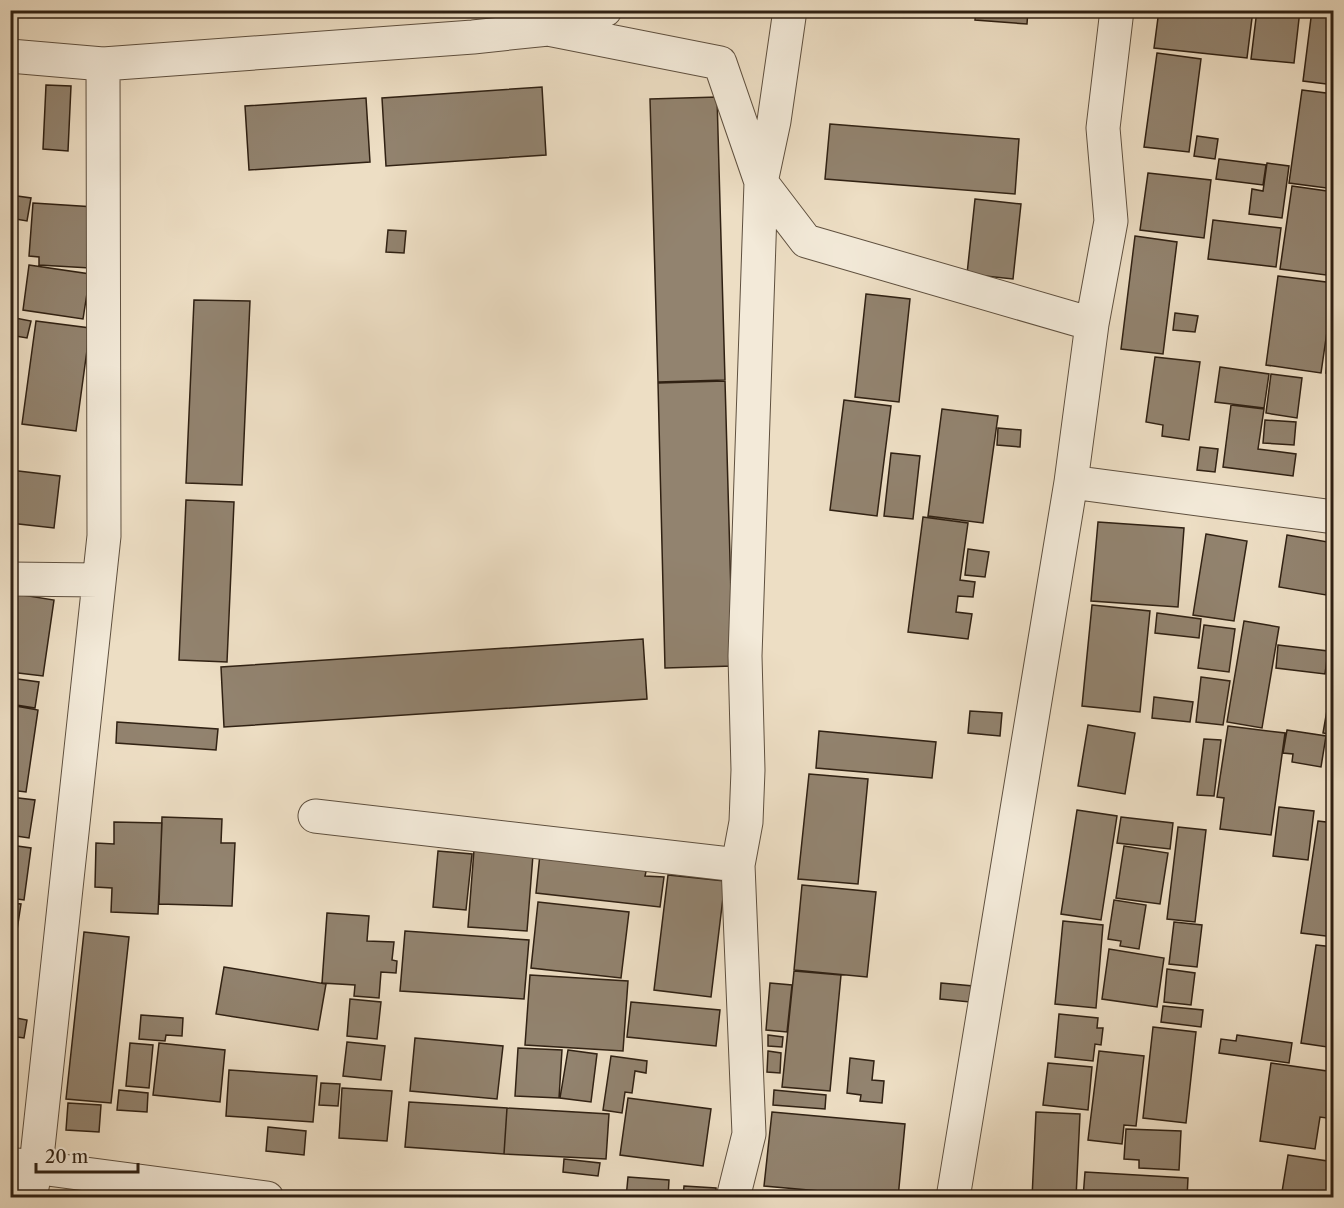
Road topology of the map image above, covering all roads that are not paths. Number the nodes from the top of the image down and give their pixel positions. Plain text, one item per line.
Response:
1 (605, 10) edge
2 (790, 10) edge
3 (1117, 10) edge
4 (548, 29) junction
5 (10, 56) edge
6 (103, 64) junction
7 (762, 182) junction
8 (1092, 324) junction
9 (1071, 482) junction
10 (1334, 517) edge
11 (10, 579) edge
12 (98, 580) junction
13 (315, 816) dead end
14 (738, 865) junction
15 (25, 1176) edge
16 (267, 1197) edge
17 (733, 1197) edge
18 (953, 1197) edge

1 - 4 street
2 - 7 street
3 - 8 street
4 - 6 street
4 - 7 street
5 - 6 street
6 - 12 street
7 - 8 street
7 - 14 street
8 - 9 street
9 - 10 street
9 - 18 street
11 - 12 street
12 - 15 street
13 - 14 street
14 - 17 street
15 - 16 street

